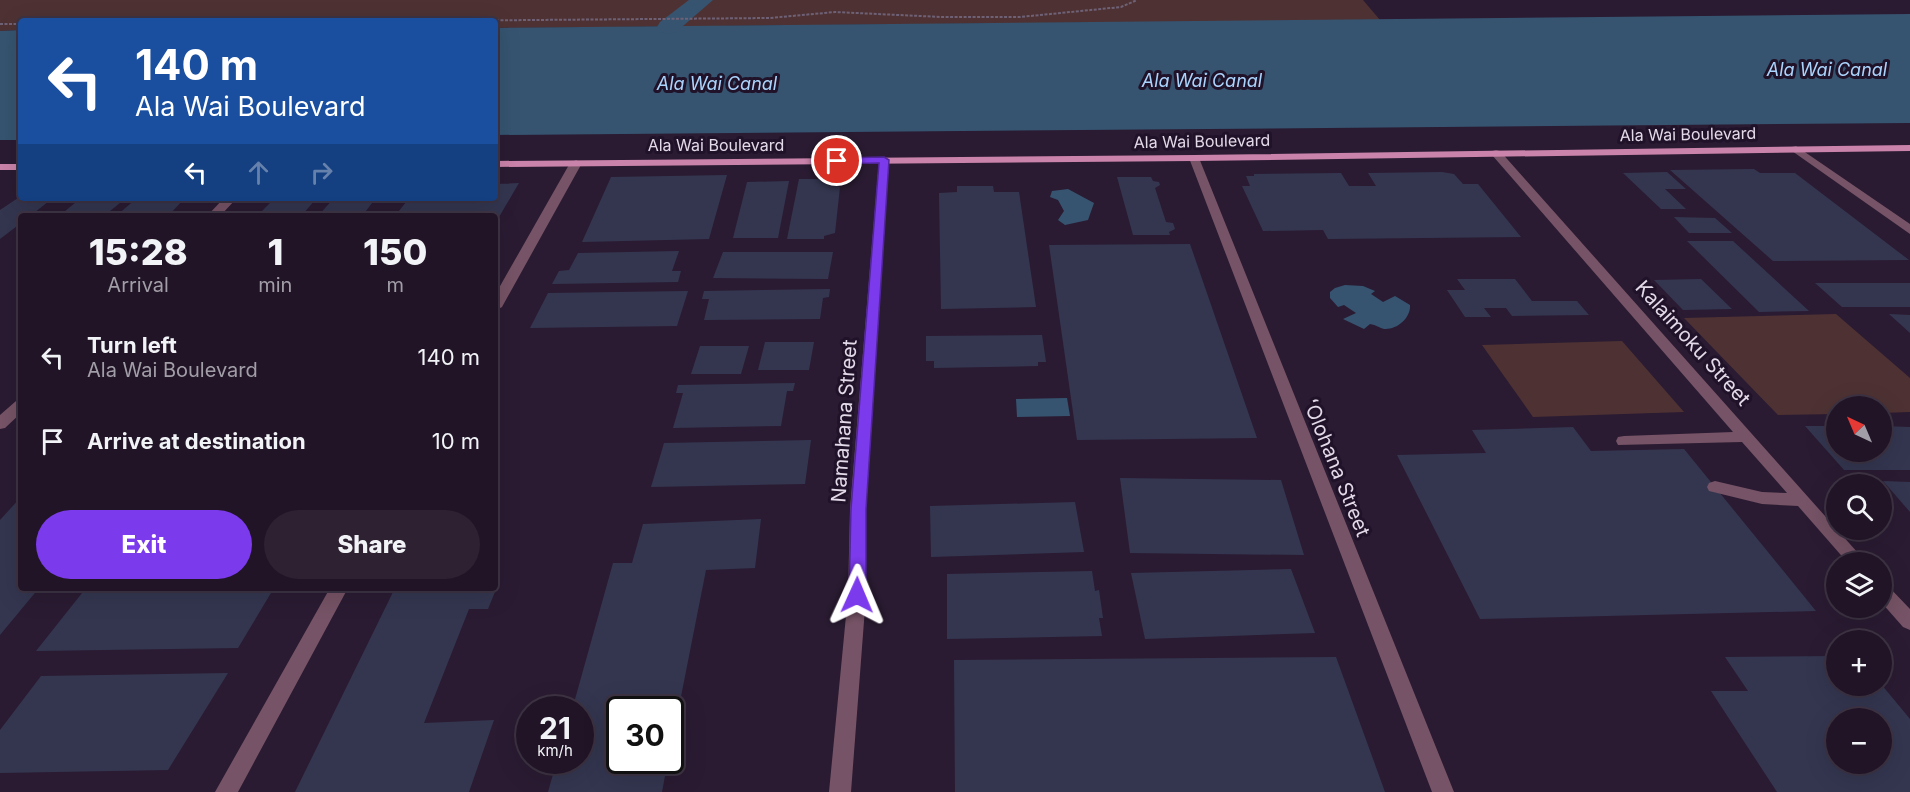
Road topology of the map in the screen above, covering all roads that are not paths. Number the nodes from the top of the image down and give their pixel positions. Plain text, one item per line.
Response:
1 (1910, 148) edge
2 (1796, 149) junction
3 (1496, 153) junction
4 (1194, 158) junction
5 (884, 160) junction
6 (576, 163) junction
7 (498, 164) edge
8 (0, 167) edge
9 (18, 167) edge
10 (228, 201) edge
11 (216, 213) edge
12 (1910, 230) edge
13 (498, 303) edge
14 (18, 407) edge
15 (0, 424) edge
16 (1746, 437) junction
17 (1624, 441) dead end
18 (1715, 488) dead end
19 (1801, 500) junction
20 (1848, 552) edge
21 (337, 591) edge
22 (1892, 602) edge
23 (1910, 622) edge
24 (226, 792) edge
25 (840, 792) edge
26 (1443, 792) edge

1 - 2 main road, Ala Wai Boulevard
2 - 3 main road, Ala Wai Boulevard
2 - 12 street
3 - 4 main road, Ala Wai Boulevard
3 - 16 street, Kalaimoku Street
4 - 5 main road, Ala Wai Boulevard
4 - 26 street, ʻOlohana Street
5 - 6 main road, Ala Wai Boulevard
5 - 25 street, Namahana Street
6 - 7 main road, Ala Wai Boulevard
6 - 13 street
8 - 9 main road
10 - 11 street
14 - 15 street
16 - 17 street
16 - 19 street, Kalaimoku Street
18 - 19 street
19 - 20 street, Kalaimoku Street
21 - 24 street
22 - 23 street

